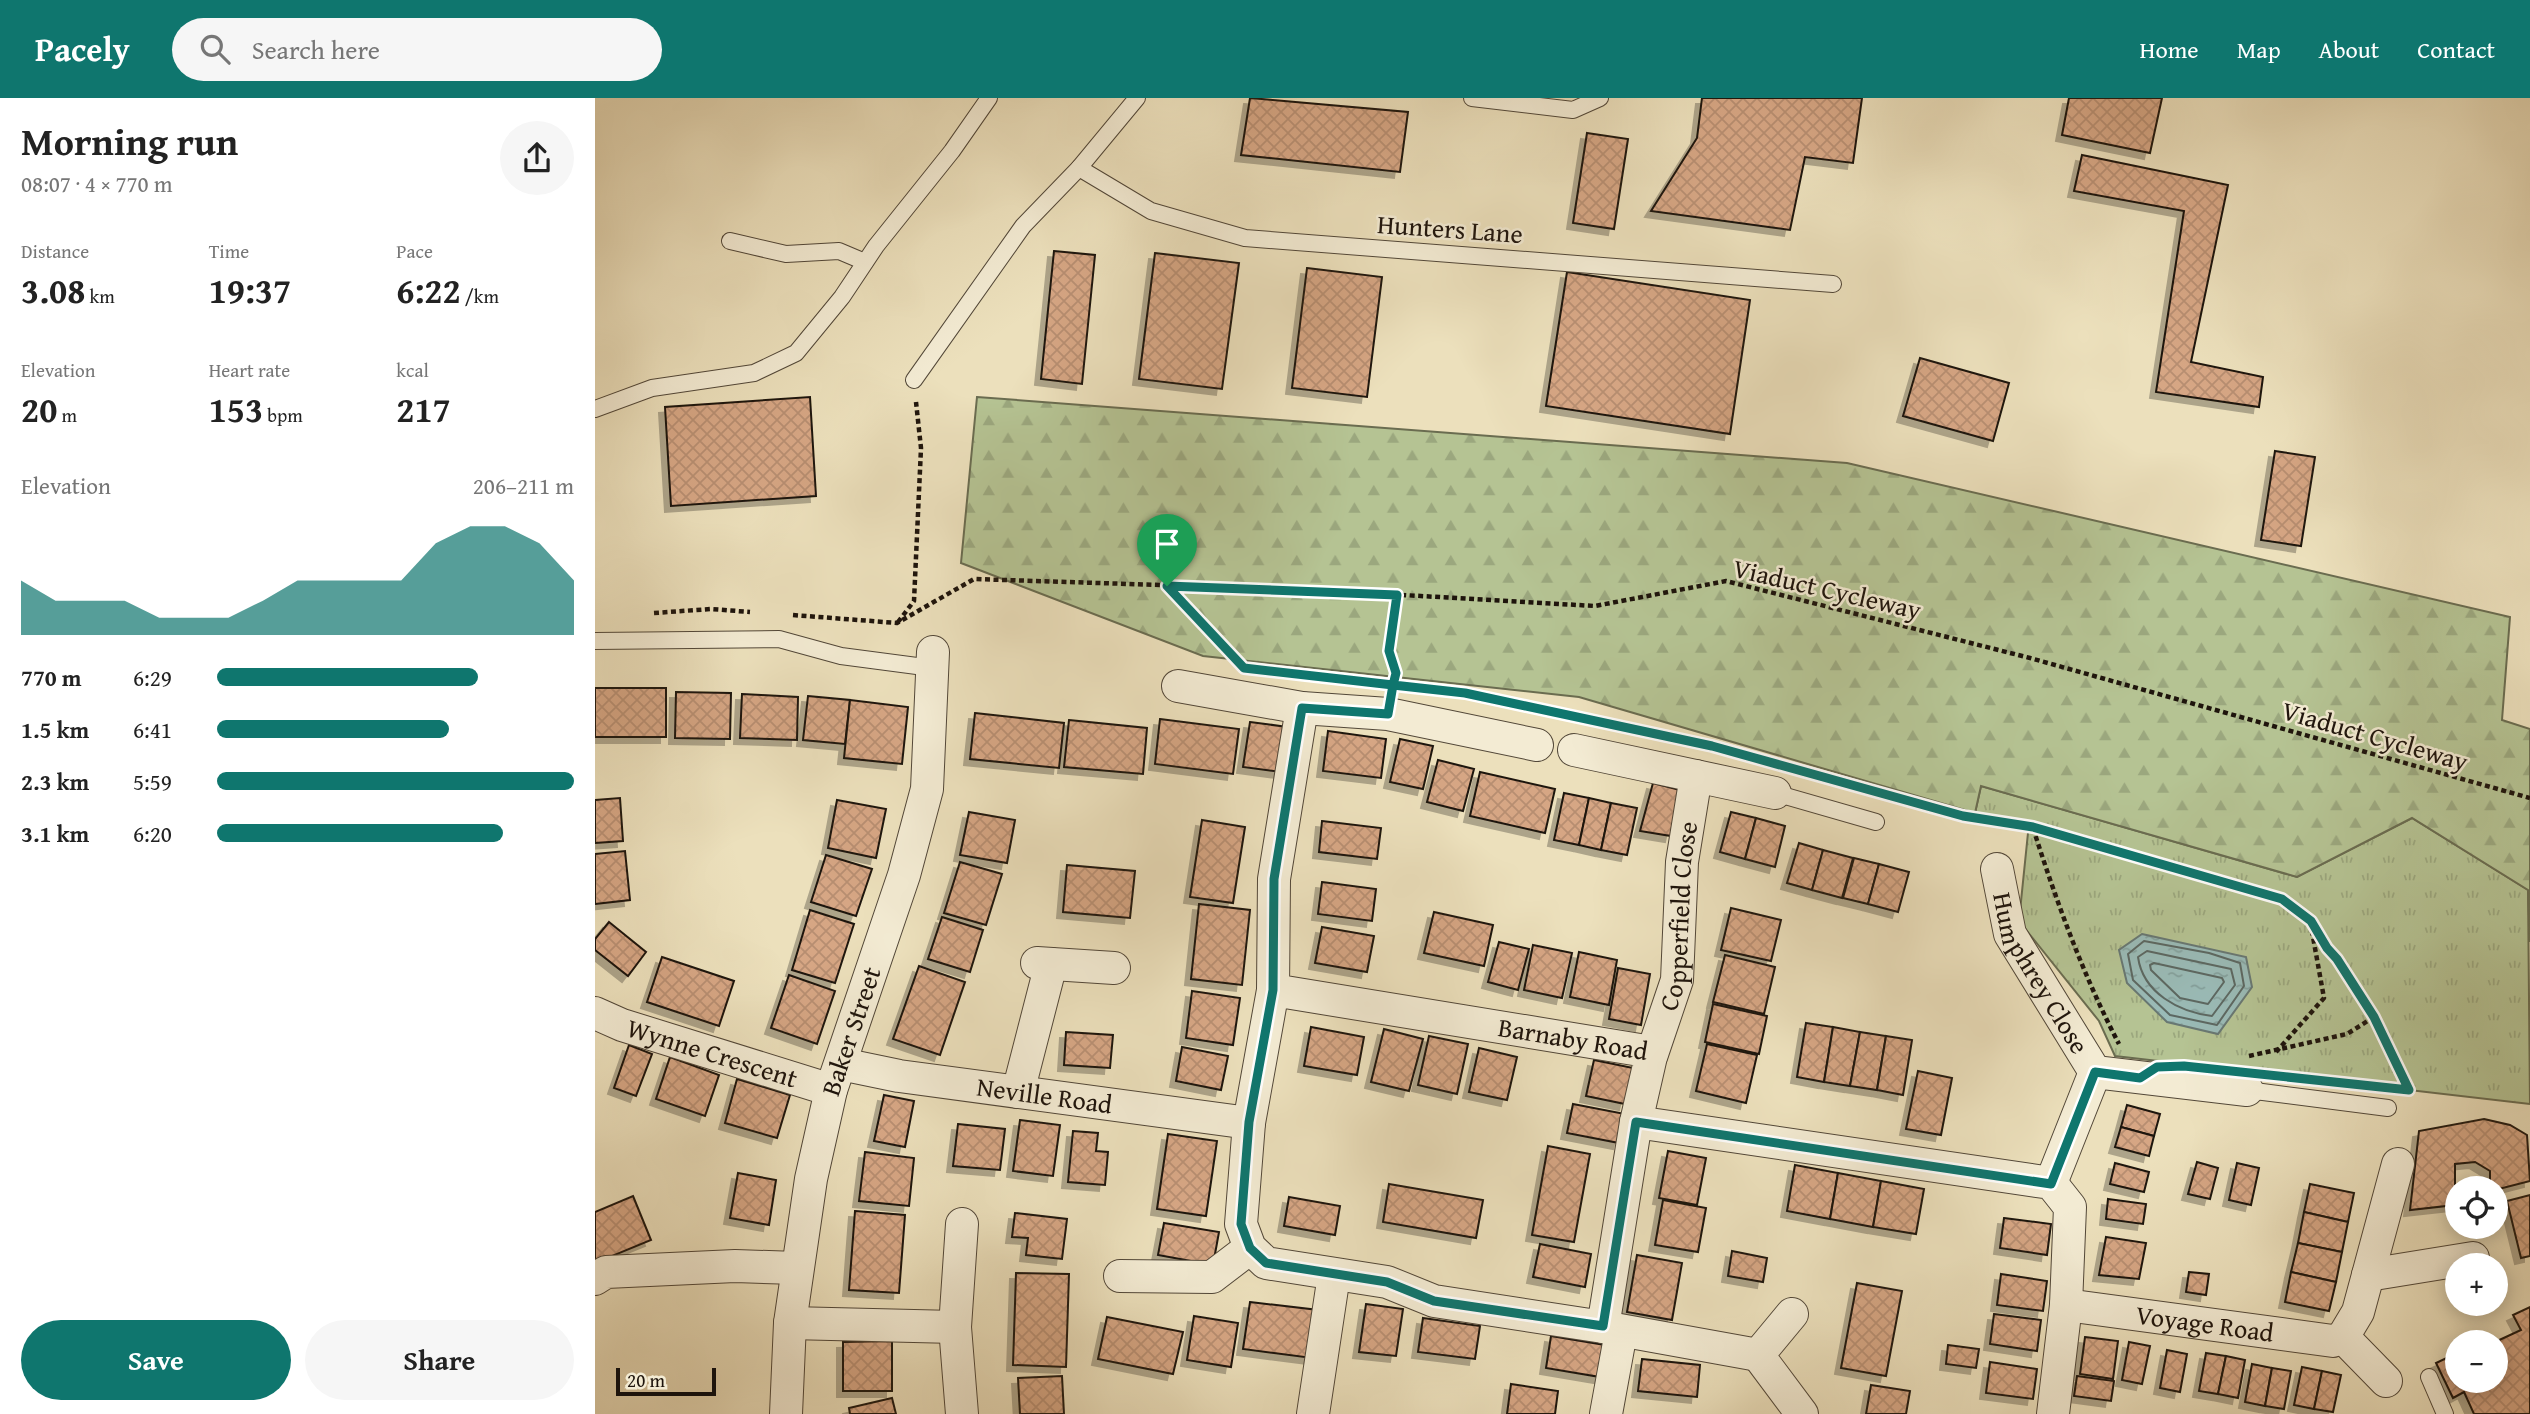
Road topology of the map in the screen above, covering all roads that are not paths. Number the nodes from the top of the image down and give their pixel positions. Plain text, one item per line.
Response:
1 (989, 98) edge
2 (1137, 98) edge
3 (1472, 98) edge
4 (1600, 98) edge
5 (1079, 168) junction
6 (730, 240) dead end
7 (865, 262) junction
8 (1833, 284) dead end
9 (913, 380) road end
10 (595, 410) edge
11 (595, 641) edge
12 (932, 660) joint
13 (1178, 686) dead end
14 (1302, 708) junction
15 (1537, 745) dead end
16 (1574, 750) dead end
17 (1696, 776) junction
18 (1775, 793) joint
19 (1877, 822) dead end
20 (1997, 869) dead end
21 (1114, 968) dead end
22 (1273, 990) junction
23 (595, 1013) edge
24 (1652, 1054) junction
25 (2095, 1072) junction
26 (836, 1077) junction
27 (2247, 1090) joint
28 (1018, 1092) junction
29 (2388, 1108) dead end
30 (1249, 1122) junction
31 (1636, 1122) junction
32 (2398, 1164) dead end
33 (2051, 1184) junction
34 (962, 1224) dead end
35 (1250, 1248) junction
36 (2445, 1263) edge
37 (797, 1268) junction
38 (1334, 1275) junction
39 (2368, 1275) junction
40 (1120, 1276) dead end
41 (595, 1279) edge
42 (2066, 1305) junction
43 (1792, 1314) dead end
44 (790, 1323) junction
45 (955, 1327) junction
46 (1612, 1329) junction
47 (2343, 1337) junction
48 (1758, 1355) junction
49 (2429, 1377) dead end
50 (2386, 1381) dead end
51 (786, 1414) edge
52 (962, 1414) edge
53 (1313, 1414) edge
54 (1606, 1414) edge
55 (1802, 1414) edge
56 (2053, 1414) edge
57 (2445, 1414) edge

1 - 7 lane
2 - 5 lane
3 - 4 lane
5 - 8 lane, Hunters Lane
5 - 9 lane
6 - 7 lane
7 - 10 lane
11 - 12 lane
12 - 26 street, Baker Street
13 - 14 street
14 - 15 street
14 - 22 street
16 - 17 street
17 - 18 street
17 - 24 street, Copperfield Close
18 - 19 lane
20 - 25 street, Humphrey Close
21 - 28 street
22 - 24 street, Barnaby Road
22 - 30 street
23 - 26 street, Wynne Crescent
24 - 31 street, Barnaby Road
25 - 27 street, Humphrey Close
25 - 33 street, Humphrey Close
26 - 28 street, Neville Road
26 - 37 street, Baker Street
27 - 29 lane, Humphrey Close
28 - 30 street, Neville Road
30 - 35 street
31 - 33 street
31 - 46 street, Barnaby Road
32 - 39 street
33 - 42 street
34 - 45 street
35 - 38 street
35 - 40 street
36 - 39 street
37 - 41 street
37 - 44 street, Baker Street
38 - 46 street
38 - 53 street
39 - 47 street
42 - 47 street, Voyage Road
42 - 56 street
43 - 48 street
44 - 45 street
44 - 51 street, Baker Street
45 - 52 street
46 - 48 street
46 - 54 street, Barnaby Road
47 - 50 street
48 - 55 street
49 - 57 lane

